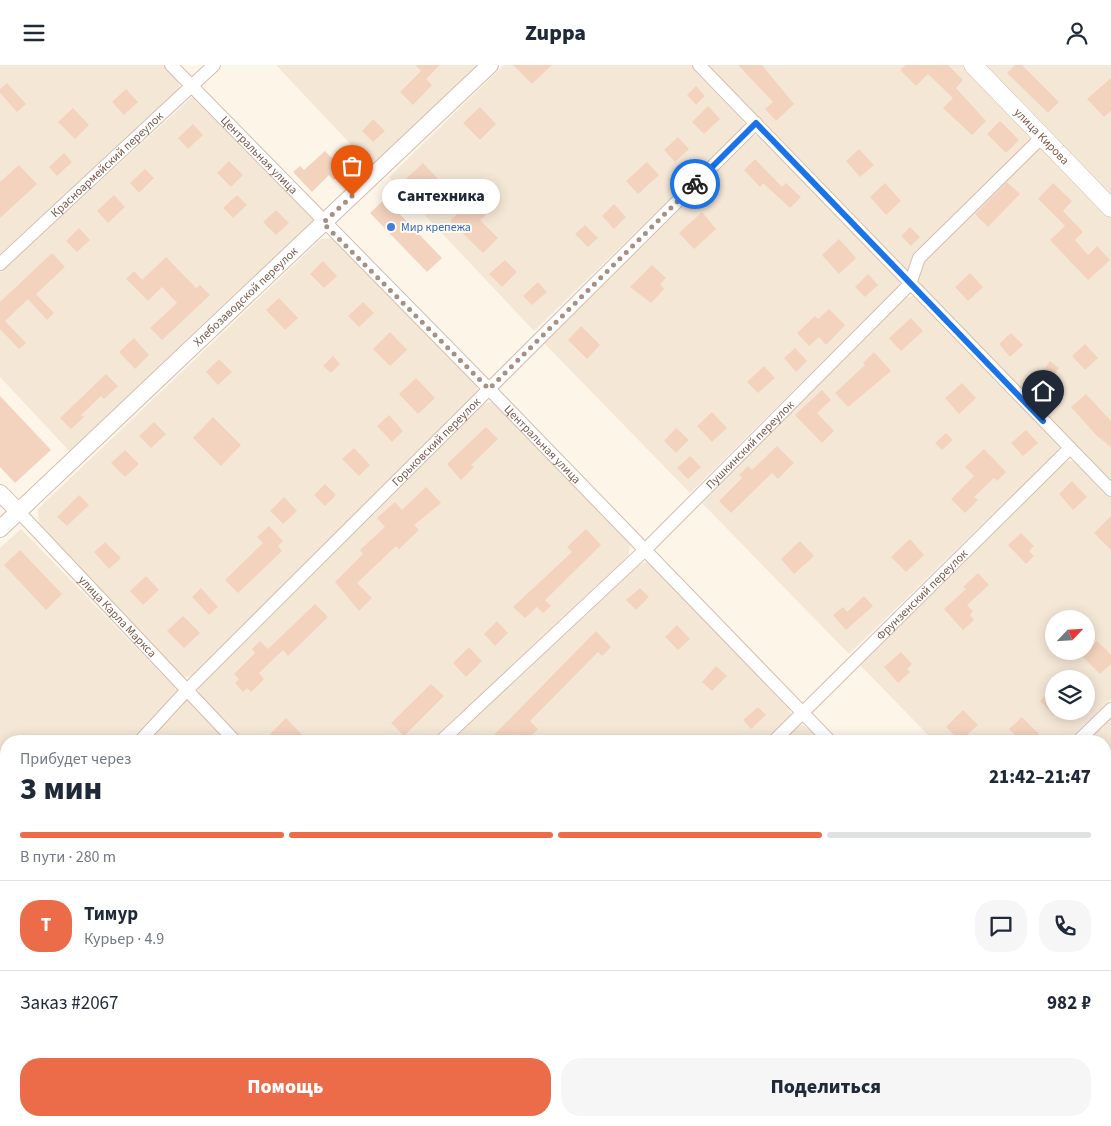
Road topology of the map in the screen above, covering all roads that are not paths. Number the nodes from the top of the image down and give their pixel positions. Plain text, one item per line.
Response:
1 (170, 65) edge
2 (214, 65) edge
3 (490, 65) edge
4 (699, 65) edge
5 (973, 65) edge
6 (191, 86) junction
7 (756, 123) junction
8 (1042, 137) junction
9 (1111, 208) edge
10 (323, 223) junction
11 (0, 265) edge
12 (910, 284) junction
13 (489, 389) junction
14 (1070, 448) junction
15 (1111, 490) edge
16 (0, 493) edge
17 (18, 511) junction
18 (0, 529) edge
19 (645, 550) junction
20 (187, 690) junction
21 (1111, 709) edge
22 (802, 713) junction
23 (146, 735) edge
24 (229, 735) edge
25 (447, 735) edge
26 (780, 735) edge
27 (824, 735) edge
28 (1084, 735) edge

1 - 6 street, Центральная улица
2 - 6 street, Красноармейский переулок
3 - 10 street, Хлебозаводской переулок
4 - 7 street
5 - 8 main road, улица Кирова
6 - 10 street, Центральная улица
6 - 11 street, Красноармейский переулок
7 - 12 street
7 - 13 street, Горьковский переулок
8 - 9 main road, улица Кирова
8 - 12 street, Пушкинский переулок
10 - 13 street, Центральная улица
10 - 17 street, Хлебозаводской переулок
12 - 14 street
12 - 19 street, Пушкинский переулок
13 - 19 street, Центральная улица
13 - 20 street, Горьковский переулок
14 - 15 street
14 - 22 street, Фрунзенский переулок
16 - 17 street, улица Карла Маркса
17 - 18 street, Хлебозаводской переулок
17 - 20 street, улица Карла Маркса
19 - 22 street, Центральная улица
19 - 25 street, Пушкинский переулок
20 - 23 street, Горьковский переулок
20 - 24 street, улица Карла Маркса
21 - 28 street
22 - 26 street, Фрунзенский переулок
22 - 27 street, Центральная улица

